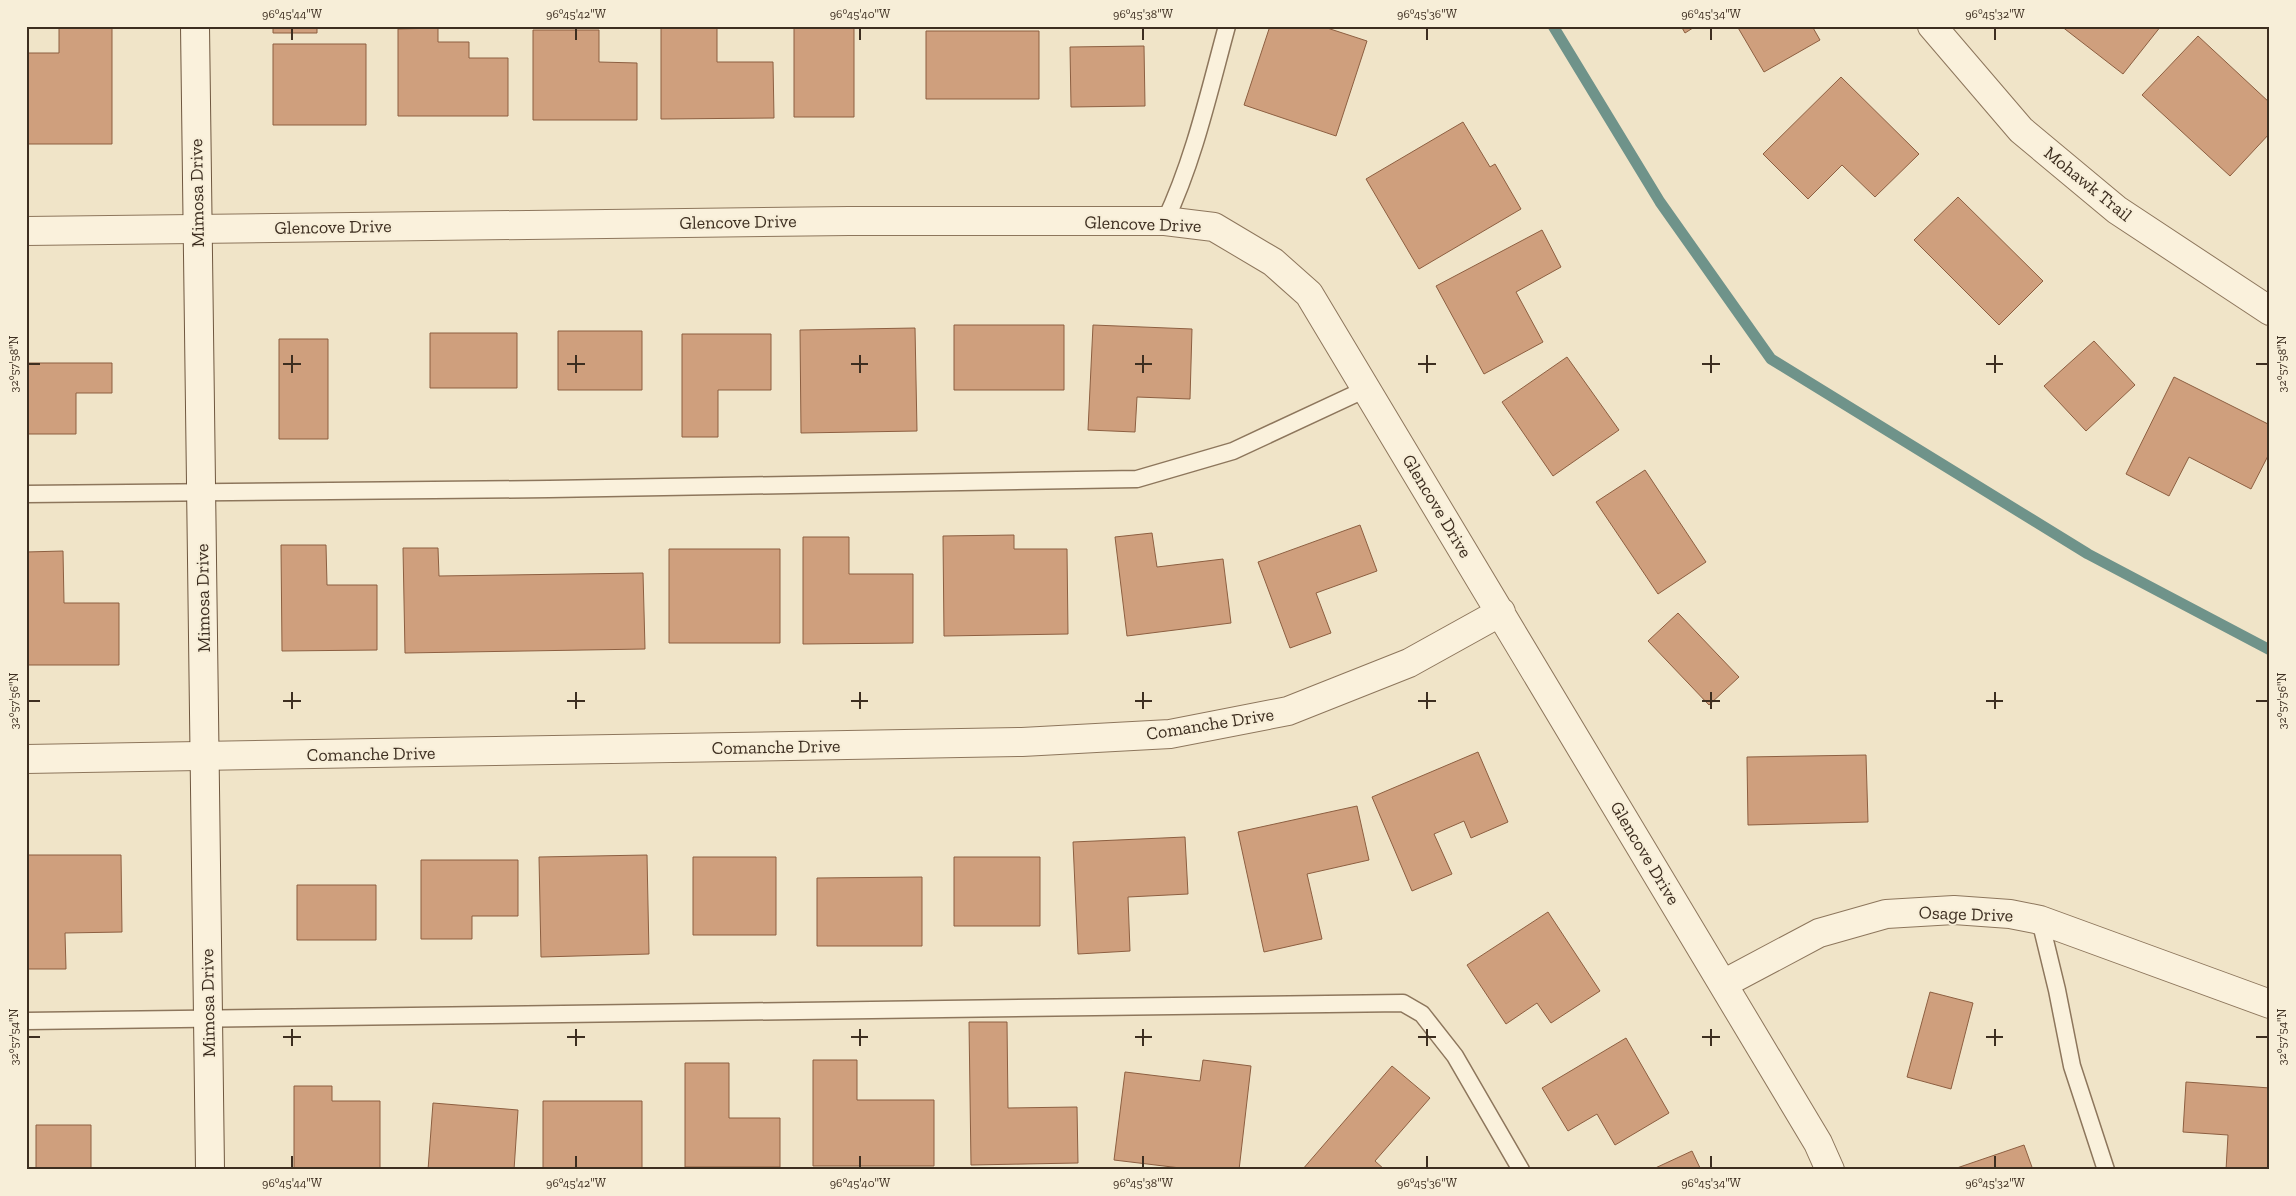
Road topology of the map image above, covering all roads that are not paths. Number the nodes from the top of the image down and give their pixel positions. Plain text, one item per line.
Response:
1 (195, 26) edge
2 (1227, 26) edge
3 (1932, 26) edge
4 (1165, 221) junction
5 (197, 229) junction
6 (26, 232) edge
7 (2270, 311) edge
8 (1366, 389) junction
9 (201, 492) junction
10 (26, 494) edge
11 (1501, 612) junction
12 (205, 757) junction
13 (26, 759) edge
14 (2040, 920) junction
15 (1723, 984) junction
16 (2270, 1004) edge
17 (208, 1018) junction
18 (26, 1021) edge
19 (210, 1170) edge
20 (1521, 1170) edge
21 (1830, 1170) edge
22 (2106, 1170) edge

1 - 5 street, Mimosa Drive
2 - 4 lane
3 - 7 street, Mohawk Trail
4 - 5 street, Glencove Drive
4 - 8 street, Glencove Drive
5 - 6 street, Glencove Drive
5 - 9 street, Mimosa Drive
8 - 9 lane
8 - 11 street, Glencove Drive
9 - 10 lane
9 - 12 street, Mimosa Drive
11 - 12 street, Comanche Drive
11 - 15 street, Glencove Drive
12 - 13 street, Comanche Drive
12 - 17 street, Mimosa Drive
14 - 15 street, Osage Drive
14 - 16 street, Osage Drive
14 - 22 lane
15 - 21 street, Glencove Drive
17 - 18 lane
17 - 19 street, Mimosa Drive
17 - 20 lane

